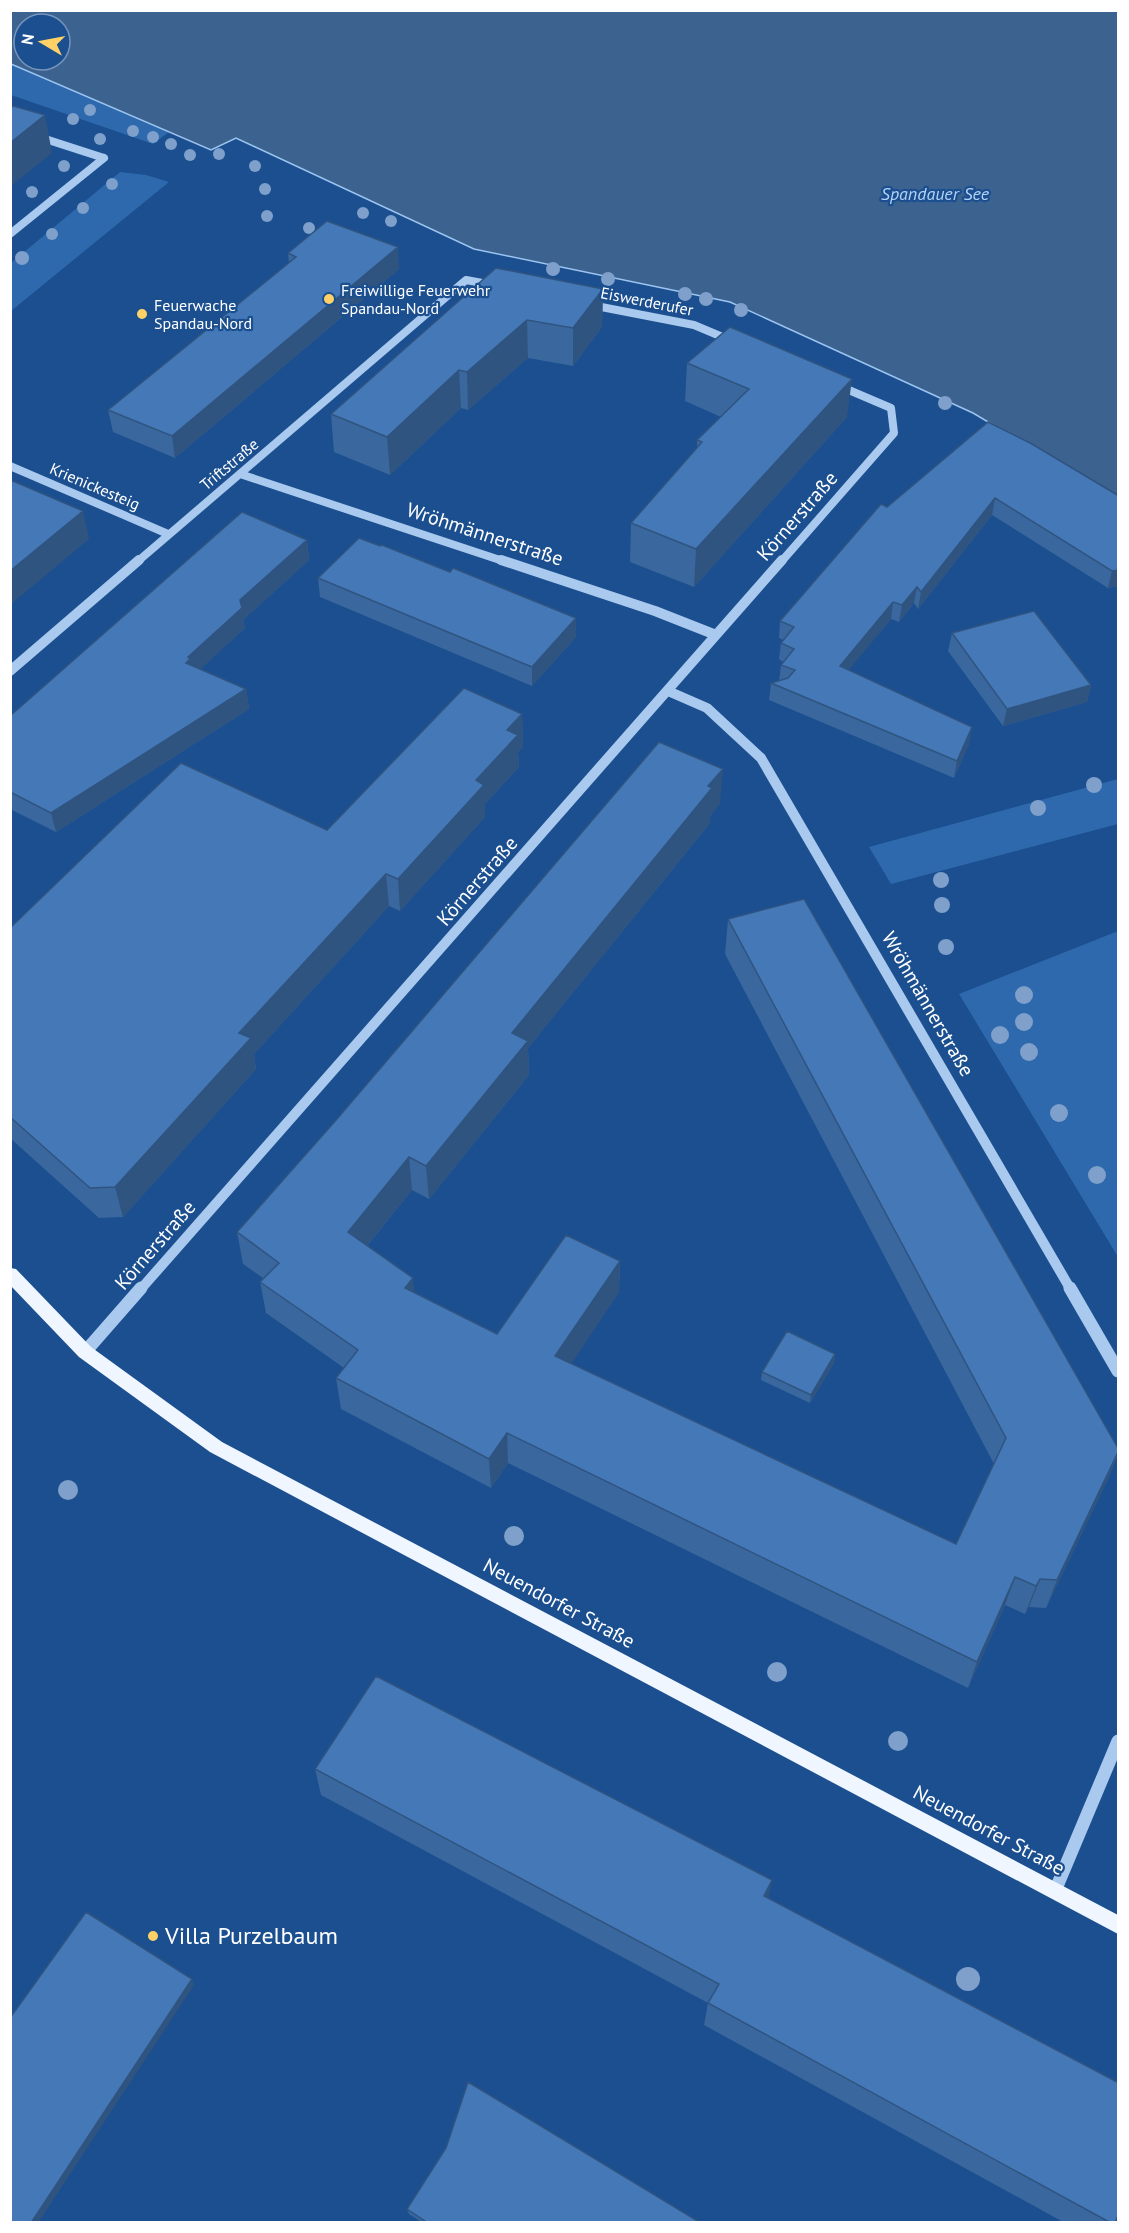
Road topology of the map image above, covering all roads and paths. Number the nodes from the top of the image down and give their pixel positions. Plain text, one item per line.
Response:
1 (31, 134) edge
2 (10, 234) edge
3 (498, 286) edge
4 (581, 303) edge
5 (737, 343) edge
6 (823, 379) edge
7 (10, 466) edge
8 (240, 474) junction
9 (168, 534) junction
10 (716, 635) junction
11 (10, 671) edge
12 (668, 691) junction
13 (10, 1274) edge
14 (85, 1352) junction
15 (1119, 1371) edge
16 (1119, 1741) edge
17 (1055, 1890) junction
18 (1119, 1925) edge

1 - 2 street
3 - 8 street, Triftstraße
4 - 5 street, Eiswerderufer
6 - 10 street, Körnerstraße
7 - 9 street, Krienickesteig
8 - 9 street, Triftstraße
8 - 10 street, Wröhmännerstraße
9 - 11 street, Triftstraße
10 - 12 street, Körnerstraße
12 - 14 street, Körnerstraße
12 - 15 street, Wröhmännerstraße
13 - 14 main road, Neuendorfer Straße
14 - 17 main road, Neuendorfer Straße
16 - 17 street
17 - 18 main road, Neuendorfer Straße

